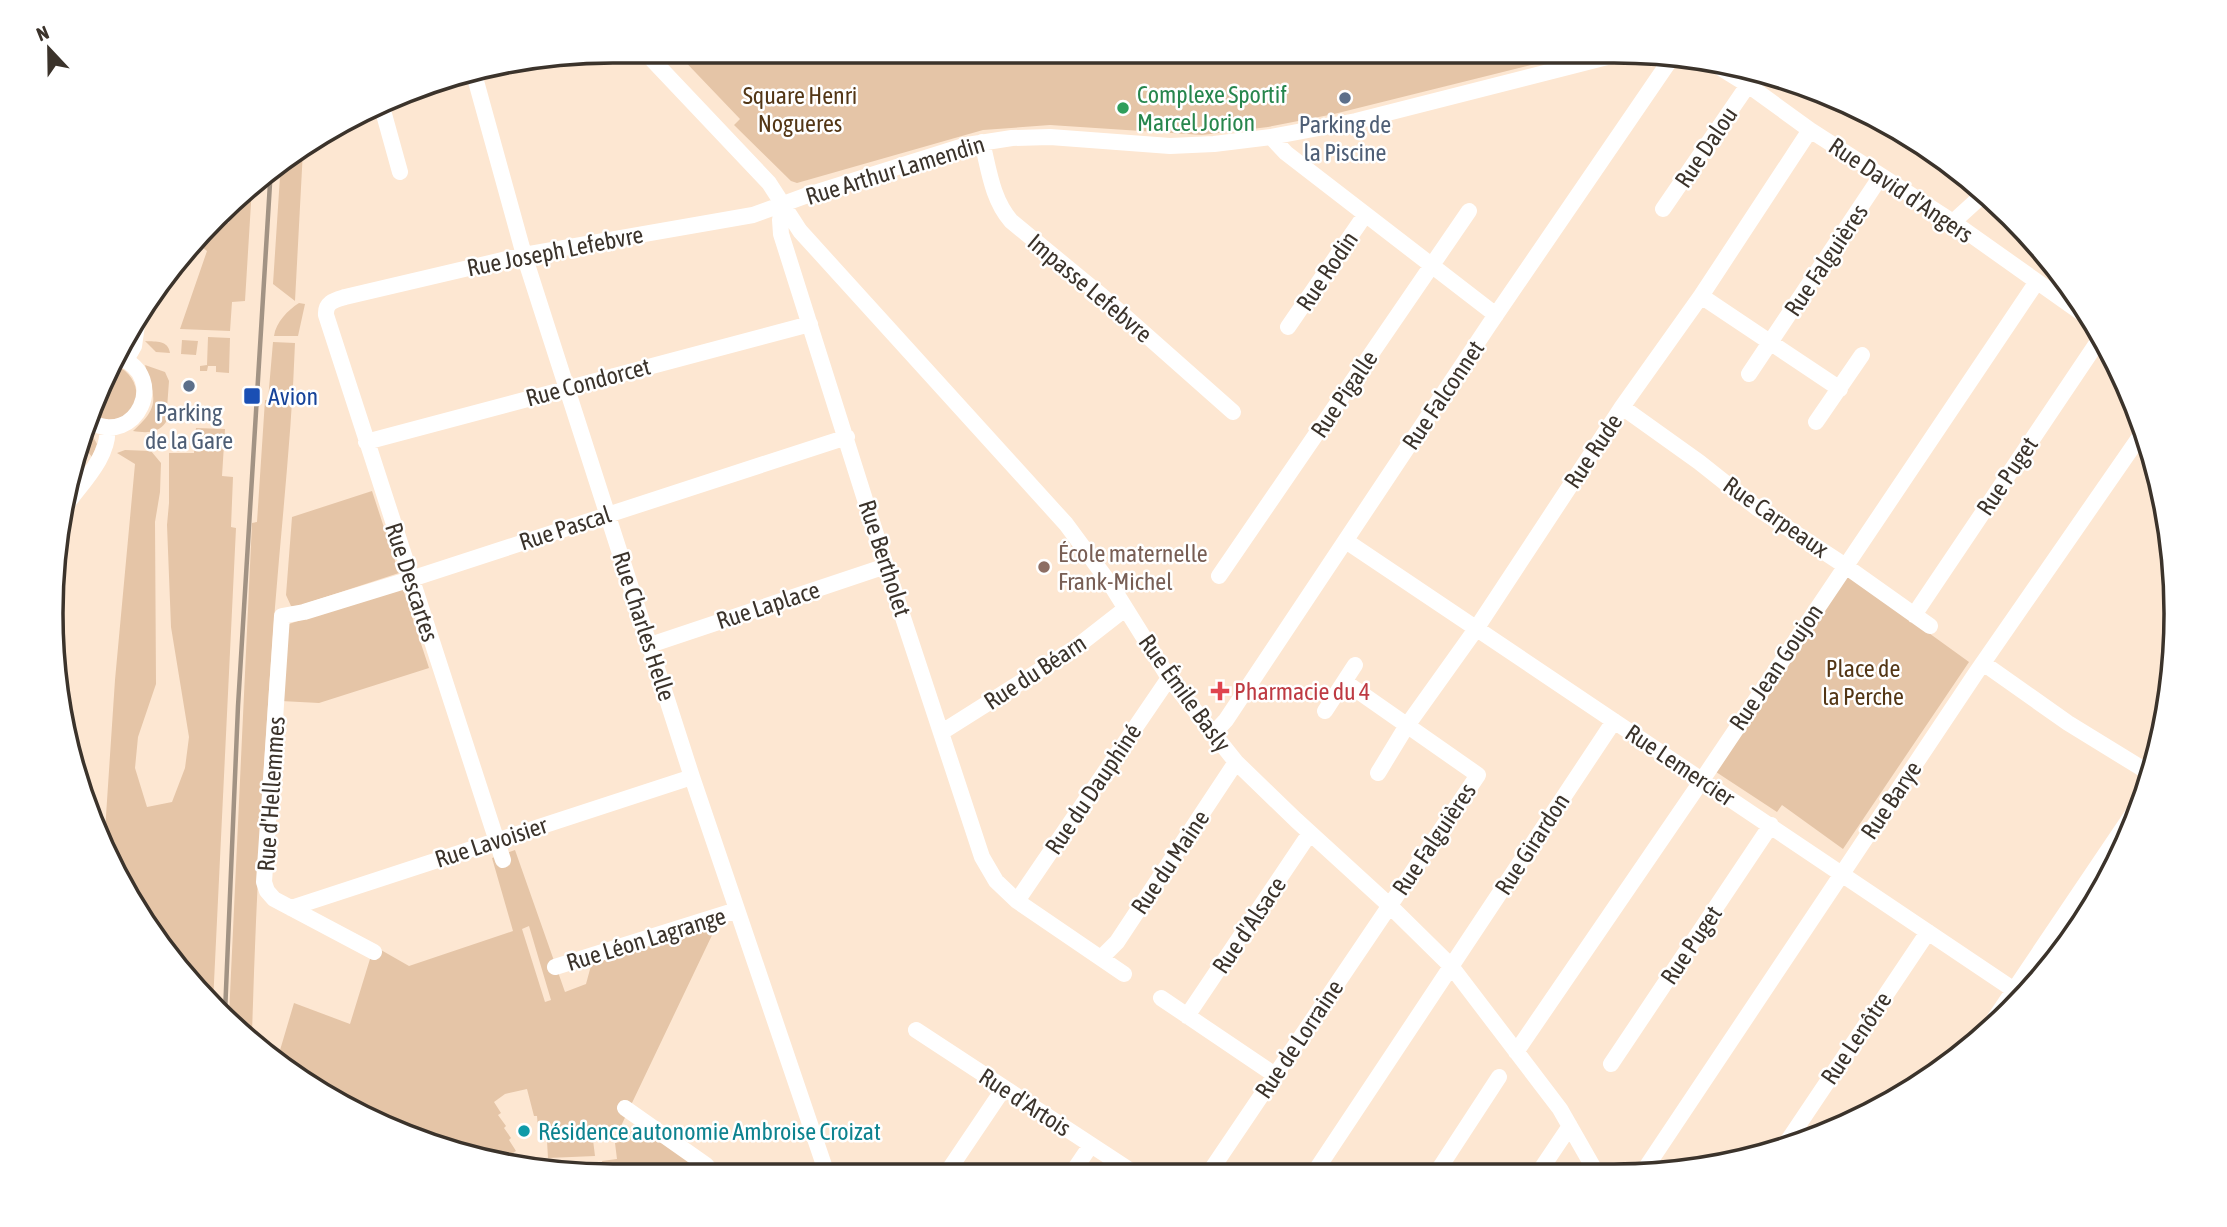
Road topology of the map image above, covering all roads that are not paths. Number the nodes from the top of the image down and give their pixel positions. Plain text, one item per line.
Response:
1 (655, 63) edge
2 (1585, 63) edge
3 (1666, 66) edge
4 (1736, 77) edge
5 (476, 81) edge
6 (1748, 85) junction
7 (384, 114) edge
8 (1810, 130) junction
9 (1271, 137) junction
10 (982, 142) junction
11 (400, 172) dead end
12 (1881, 176) junction
13 (1977, 201) edge
14 (783, 205) junction
15 (1663, 209) dead end
16 (1469, 211) dead end
17 (1365, 215) junction
18 (1953, 222) junction
19 (524, 255) junction
20 (1432, 267) junction
21 (2036, 283) junction
22 (1701, 296) junction
23 (329, 304) joint
24 (2069, 305) edge
25 (1496, 315) junction
26 (810, 324) junction
27 (1288, 327) dead end
28 (1770, 343) junction
29 (2095, 347) edge
30 (1862, 355) dead end
31 (125, 361) edge
32 (1749, 374) dead end
33 (566, 387) junction
34 (1840, 389) junction
35 (1622, 407) junction
36 (1233, 412) dead end
37 (1816, 422) dead end
38 (97, 424) edge
39 (107, 428) junction
40 (847, 437) junction
41 (366, 442) junction
42 (2136, 442) edge
43 (78, 488) edge
44 (608, 515) junction
45 (1346, 541) junction
46 (1844, 565) junction
47 (886, 566) junction
48 (1219, 576) dead end
49 (411, 579) junction
50 (1125, 609) junction
51 (282, 615) joint
52 (1914, 615) junction
53 (1930, 626) dead end
54 (1476, 629) junction
55 (650, 645) junction
56 (1983, 663) junction
57 (1356, 665) dead end
58 (1169, 678) junction
59 (1345, 682) junction
60 (1325, 711) dead end
61 (1614, 721) junction
62 (1406, 727) junction
63 (942, 732) junction
64 (1213, 734) junction
65 (1236, 762) junction
66 (2141, 768) edge
67 (1378, 773) dead end
68 (692, 777) junction
69 (1700, 780) junction
70 (1771, 825) junction
71 (1310, 833) junction
72 (496, 839) junction
73 (2114, 842) edge
74 (503, 860) dead end
75 (1843, 875) junction
76 (2087, 882) junction
77 (2092, 886) edge
78 (1017, 901) junction
79 (1389, 905) junction
80 (291, 908) junction
81 (737, 910) junction
82 (1928, 932) junction
83 (374, 952) dead end
84 (1101, 958) junction
85 (1451, 966) junction
86 (555, 967) dead end
87 (2033, 969) edge
88 (1124, 974) dead end
89 (2014, 990) edge
90 (1161, 998) dead end
91 (1187, 1016) junction
92 (916, 1030) dead end
93 (1516, 1052) junction
94 (1611, 1064) dead end
95 (1275, 1075) junction
96 (1499, 1077) dead end
97 (1004, 1088) junction
98 (625, 1108) dead end
99 (1570, 1126) junction
100 (1792, 1134) edge
101 (1091, 1145) junction
102 (1649, 1163) edge
103 (705, 1164) edge
104 (824, 1164) edge
105 (953, 1164) edge
106 (1079, 1164) edge
107 (1120, 1164) edge
108 (1215, 1164) edge
109 (1320, 1164) edge
110 (1442, 1164) edge
111 (1544, 1164) edge
112 (1591, 1164) edge

1 - 14 street, Rue Émile Basly
2 - 9 street, Rue Arthur Lamendin
3 - 25 street, Rue Falconnet
4 - 6 street, Rue David d'Angers
5 - 19 street, Rue Charles Helle
6 - 8 street, Rue David d'Angers
6 - 15 street, Rue Dalou
7 - 11 street
8 - 12 street, Rue David d'Angers
8 - 22 street, Rue Rude
9 - 10 street, Rue Arthur Lamendin
9 - 17 street
10 - 14 street, Rue Arthur Lamendin
10 - 36 street, Impasse Lefebvre
12 - 18 street, Rue David d'Angers
12 - 28 street, Rue Falguières
13 - 18 street
14 - 19 street, Rue Joseph Lefebvre
14 - 26 street, Rue Bertholet
14 - 50 street, Rue Émile Basly
16 - 20 street, Rue Pigalle
17 - 20 street
17 - 27 street, Rue Rodin
18 - 21 street, Rue David d'Angers
19 - 23 street, Rue Joseph Lefebvre
19 - 33 street, Rue Charles Helle
20 - 25 street
20 - 48 street, Rue Pigalle
21 - 24 street, Rue David d'Angers
21 - 46 street, Rue Jean Goujon
22 - 28 street, Rue Falguières
22 - 35 street, Rue Rude
23 - 41 street, Rue Descartes
25 - 45 street, Rue Falconnet
26 - 33 street, Rue Condorcet
26 - 40 street, Rue Bertholet
28 - 32 street, Rue Falguières
28 - 34 street, Rue Falguières
29 - 52 street, Rue Puget
30 - 34 street
31 - 39 street
33 - 41 street, Rue Condorcet
33 - 44 street, Rue Charles Helle
34 - 37 street
35 - 46 street, Rue Carpeaux
35 - 54 street, Rue Rude
38 - 39 street
39 - 43 street
40 - 44 street, Rue Pascal
40 - 47 street, Rue Bertholet
41 - 49 street, Rue Descartes
42 - 56 street, Rue Barye
44 - 49 street, Rue Pascal
44 - 55 street, Rue Charles Helle
45 - 54 street, Rue Lemercier
45 - 64 street, Rue Falconnet
46 - 52 street, Rue Carpeaux
46 - 69 street, Rue Jean Goujon
47 - 55 street, Rue Laplace
47 - 63 street, Rue Bertholet
49 - 51 street, Rue Pascal
49 - 72 street, Rue Descartes
50 - 58 street, Rue Émile Basly
50 - 63 street, Rue du Béarn
51 - 80 street, Rue d'Hellemmes
52 - 53 street, Rue Carpeaux
54 - 61 street, Rue Lemercier
54 - 62 street, Rue Rude
55 - 68 street, Rue Charles Helle
56 - 66 street
56 - 75 street, Rue Barye
57 - 59 street
58 - 64 street, Rue Émile Basly
58 - 78 street, Rue du Dauphiné
59 - 60 street
59 - 62 street
61 - 69 street, Rue Lemercier
61 - 85 street, Rue Girardon
62 - 67 street, Rue Rude
62 - 79 street, Rue Falguières
63 - 78 street, Rue Bertholet
64 - 65 street, Rue Émile Basly
65 - 71 street, Rue Émile Basly
65 - 84 street, Rue du Maine
68 - 72 street, Rue Lavoisier
68 - 81 street, Rue Charles Helle
69 - 70 street, Rue Lemercier
69 - 93 street, Rue Jean Goujon
70 - 75 street, Rue Lemercier
70 - 94 street, Rue Puget
71 - 79 street, Rue Émile Basly
71 - 91 street, Rue d'Alsace
72 - 74 street, Rue Descartes
72 - 80 street, Rue Lavoisier
73 - 76 street
75 - 82 street, Rue Lemercier
75 - 102 street, Rue Barye
76 - 77 street
76 - 87 street
78 - 84 street, Rue Bertholet
79 - 85 street, Rue Émile Basly
79 - 95 street, Rue de Lorraine
80 - 83 street, Rue d'Hellemmes
81 - 86 street, Rue Léon Lagrange
81 - 104 street, Rue Charles Helle
82 - 89 street, Rue Lemercier
82 - 100 street, Rue Lenôtre
84 - 88 street, Rue Bertholet
85 - 93 street, Rue Émile Basly
85 - 109 street, Rue Girardon
90 - 91 street
91 - 95 street
92 - 97 street, Rue d'Artois
93 - 99 street, Rue Émile Basly
95 - 108 street, Rue de Lorraine
96 - 110 street
97 - 101 street, Rue d'Artois
97 - 105 street
98 - 103 street
99 - 111 street
99 - 112 street, Rue Émile Basly
101 - 106 street
101 - 107 street, Rue d'Artois

